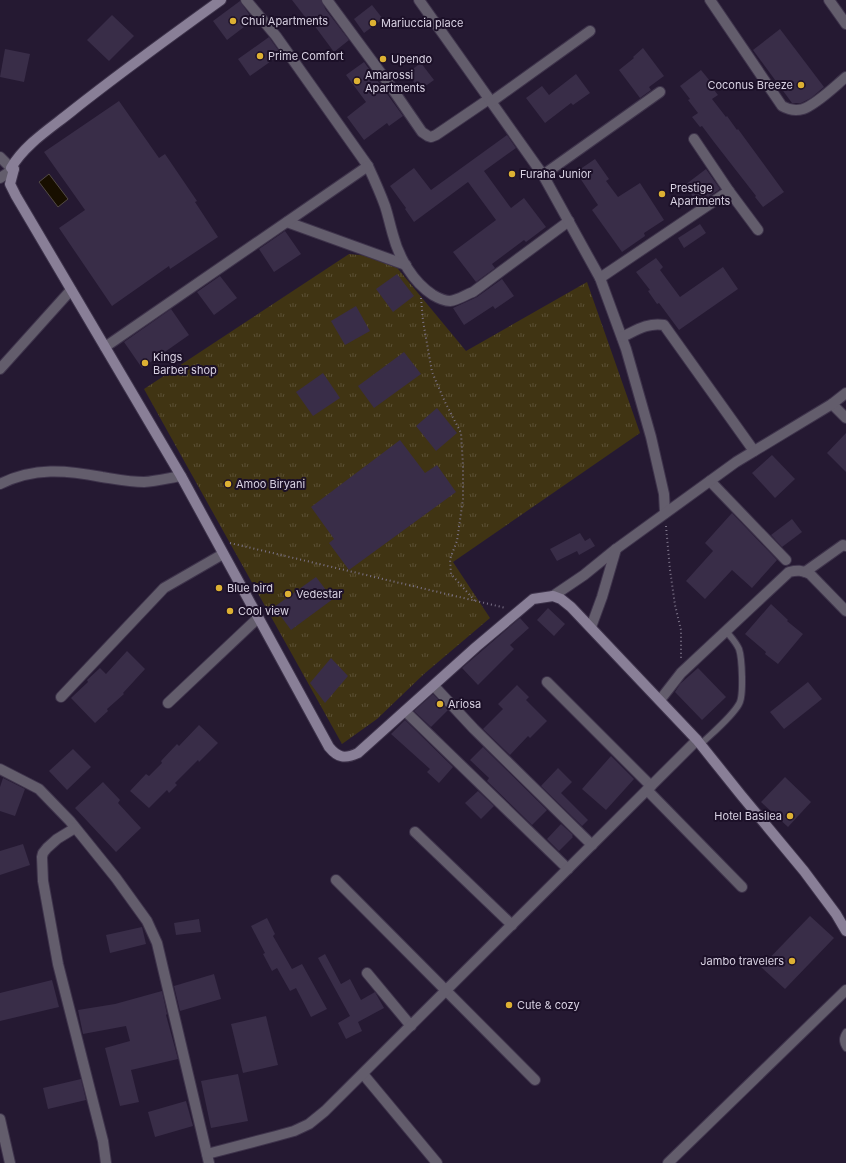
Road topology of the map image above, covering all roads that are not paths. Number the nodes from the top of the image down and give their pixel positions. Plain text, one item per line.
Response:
1 (221, 0) edge
2 (246, 0) edge
3 (327, 0) edge
4 (419, 0) edge
5 (710, 0) edge
6 (829, 0) edge
7 (846, 24) edge
8 (590, 31) dead end
9 (846, 76) edge
10 (660, 92) dead end
11 (490, 100) junction
12 (694, 139) dead end
13 (0, 157) edge
14 (368, 166) junction
15 (12, 169) junction
16 (543, 175) junction
17 (0, 178) edge
18 (729, 191) junction
19 (569, 221) junction
20 (287, 222) junction
21 (758, 230) dead end
22 (406, 265) junction
23 (600, 278) junction
24 (71, 290) junction
25 (622, 338) junction
26 (105, 347) junction
27 (0, 369) edge
28 (846, 393) edge
29 (832, 404) junction
30 (846, 418) edge
31 (754, 451) junction
32 (181, 476) junction
33 (710, 481) junction
34 (0, 484) edge
35 (665, 513) junction
36 (846, 546) edge
37 (616, 549) junction
38 (223, 554) junction
39 (786, 560) dead end
40 (805, 572) junction
41 (553, 596) junction
42 (846, 611) edge
43 (258, 618) junction
44 (591, 627) junction
45 (726, 631) junction
46 (547, 682) dead end
47 (434, 686) junction
48 (61, 697) dead end
49 (660, 700) junction
50 (168, 703) dead end
51 (405, 711) junction
52 (699, 742) junction
53 (0, 769) edge
54 (649, 788) junction
55 (75, 828) junction
56 (415, 832) dead end
57 (592, 845) junction
58 (568, 869) junction
59 (336, 880) dead end
60 (742, 887) dead end
61 (512, 925) junction
62 (846, 931) edge
63 (367, 973) dead end
64 (846, 990) edge
65 (446, 991) junction
66 (411, 1026) junction
67 (846, 1032) edge
68 (846, 1048) edge
69 (364, 1074) junction
70 (535, 1080) dead end
71 (0, 1119) edge
72 (208, 1158) edge
73 (10, 1163) edge
74 (106, 1163) edge
75 (437, 1163) edge
76 (668, 1163) edge

1 - 15 street
2 - 14 street
3 - 11 street
4 - 11 street
5 - 9 street
6 - 7 street
8 - 11 street
10 - 16 street
11 - 16 street
12 - 18 street
13 - 15 street
14 - 20 street
14 - 22 street
15 - 17 street
15 - 24 street
16 - 19 street
18 - 21 street
18 - 23 street
19 - 22 street
19 - 23 street
20 - 22 street
20 - 26 street
23 - 25 street
24 - 26 street
24 - 27 street
25 - 31 street
25 - 35 street
26 - 32 street
28 - 29 street
29 - 30 street
29 - 31 street
31 - 33 street
32 - 34 street
32 - 38 street
33 - 35 street
33 - 39 street
35 - 37 street
36 - 40 street
37 - 41 street
37 - 44 street
38 - 43 street
38 - 48 street
40 - 42 street
40 - 45 street
41 - 44 street
41 - 47 street
43 - 50 street
43 - 51 street
44 - 49 street
45 - 49 street
45 - 52 lane
46 - 54 street
47 - 51 street
47 - 57 street
49 - 52 street
51 - 58 street
52 - 54 street
52 - 62 street
53 - 55 street
54 - 57 street
54 - 60 street
55 - 72 street
55 - 74 street
56 - 61 street
57 - 58 street
58 - 61 street
59 - 65 street
61 - 65 street
63 - 66 street
64 - 76 street
65 - 66 street
65 - 70 street
66 - 69 street
67 - 68 lane
69 - 72 street
69 - 75 street
71 - 73 street

